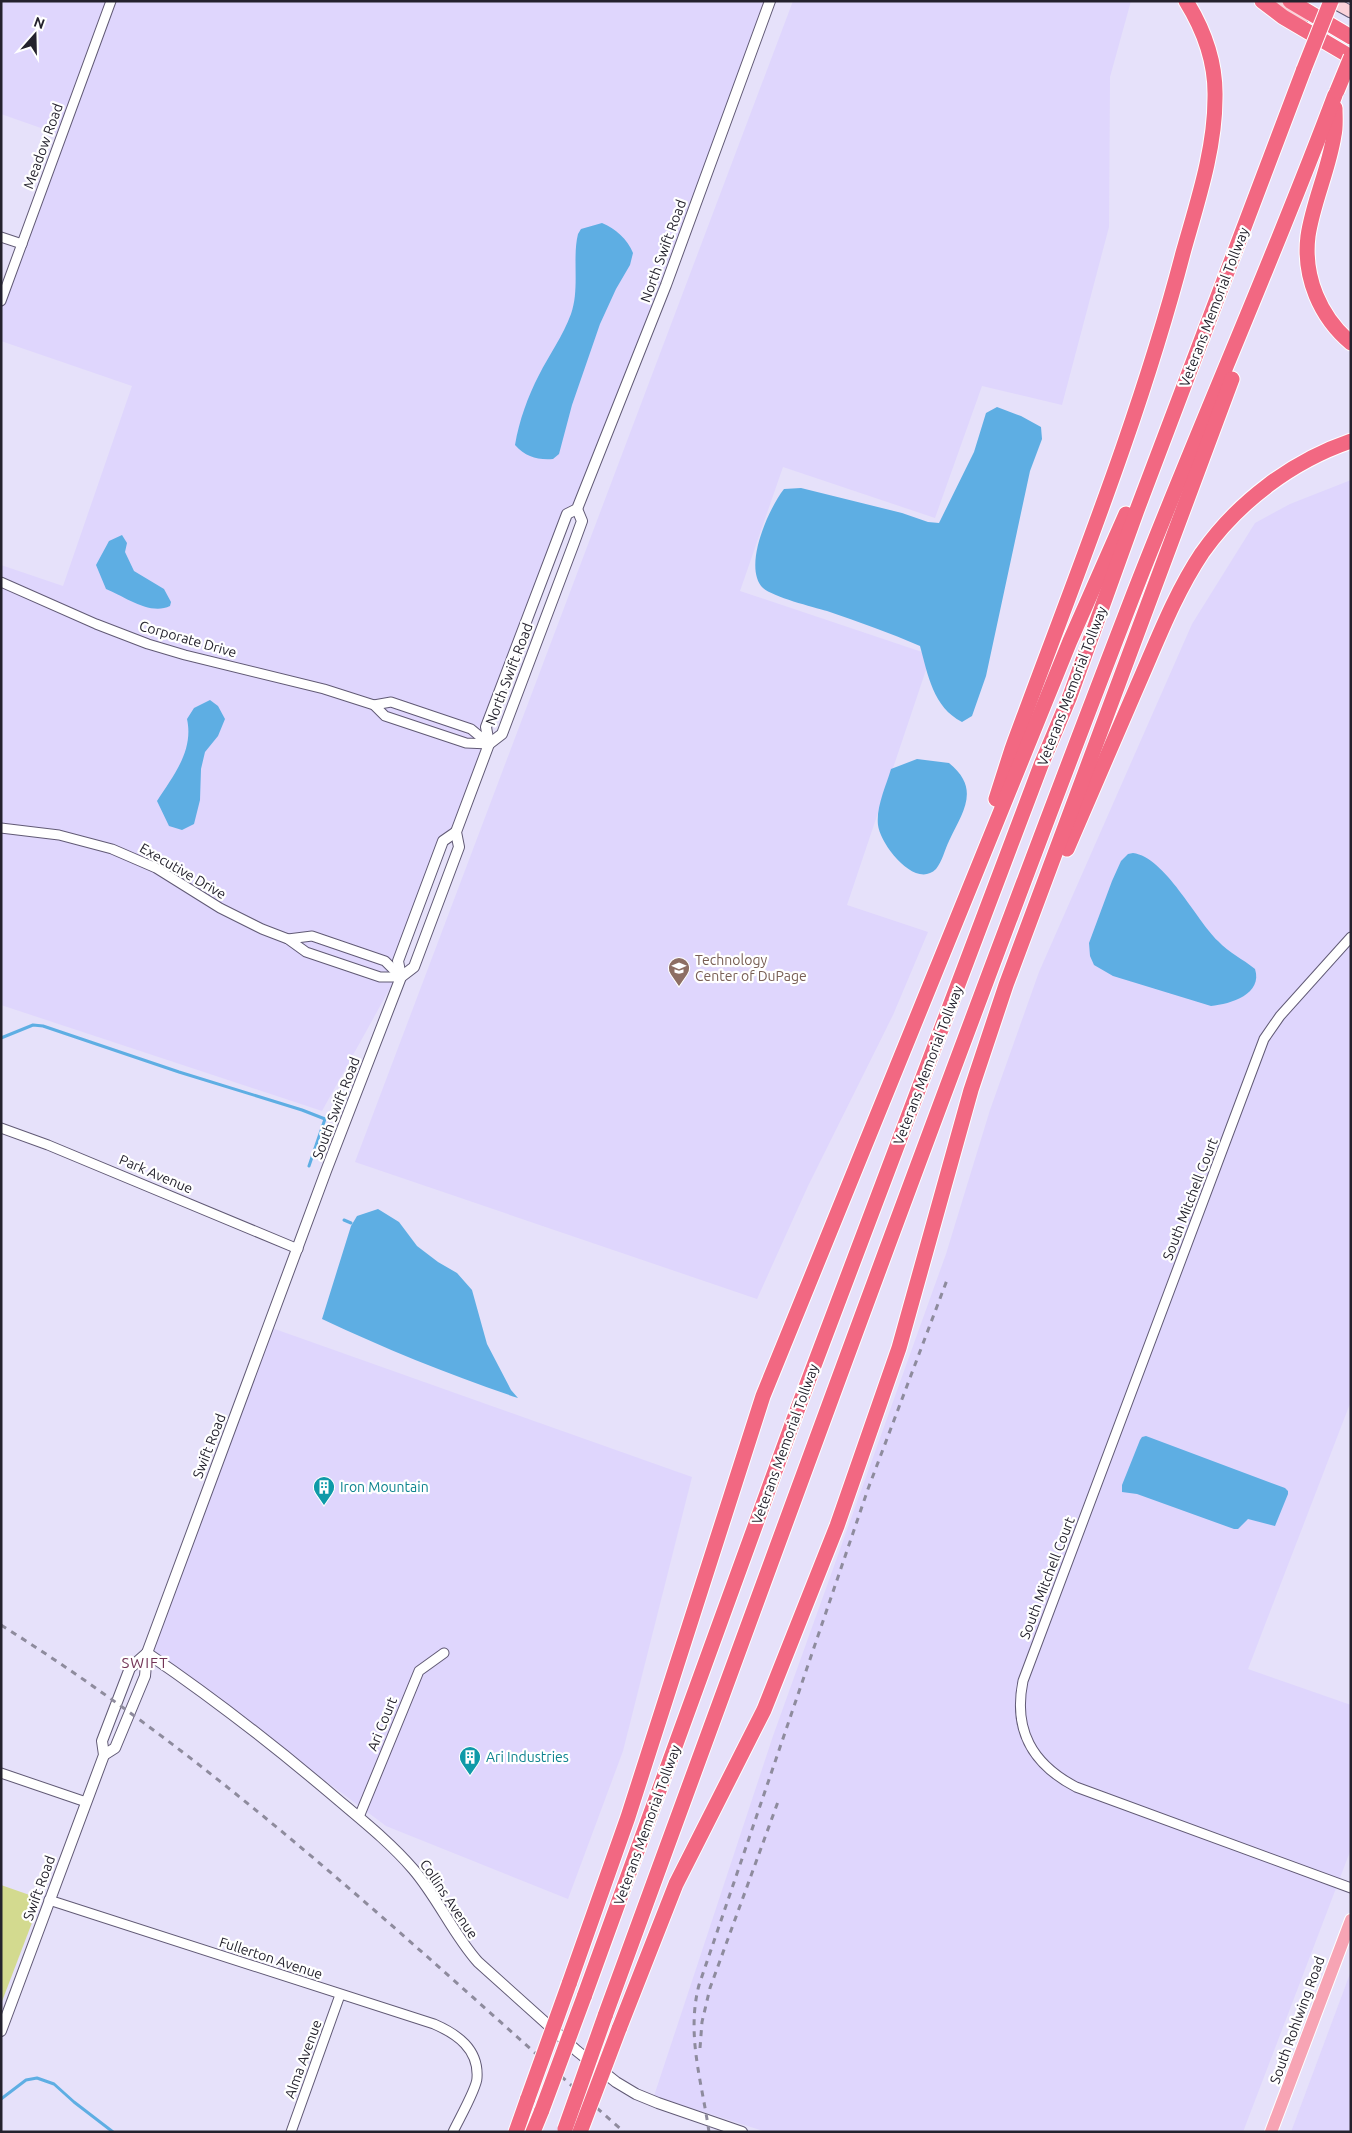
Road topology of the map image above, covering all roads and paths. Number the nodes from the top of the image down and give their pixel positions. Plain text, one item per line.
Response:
1 (111, 1) edge
2 (770, 1) edge
3 (1186, 1) edge
4 (1262, 1) edge
5 (1274, 1) edge
6 (1290, 1) edge
7 (1320, 1) edge
8 (1331, 1) edge
9 (1351, 12) edge
10 (1351, 37) edge
11 (1351, 41) edge
12 (1314, 43) junction
13 (1351, 57) edge
14 (1336, 93) junction
15 (1304, 180) junction
16 (1, 237) edge
17 (22, 244) junction
18 (1, 301) edge
19 (1351, 343) edge
20 (1196, 354) junction
21 (1351, 441) edge
22 (577, 509) junction
23 (1, 582) edge
24 (374, 705) junction
25 (489, 744) junction
26 (1, 828) edge
27 (456, 832) junction
28 (956, 920) junction
29 (1351, 937) edge
30 (288, 939) junction
31 (401, 977) junction
32 (1006, 985) junction
33 (1, 1128) edge
34 (298, 1249) junction
35 (147, 1653) junction
36 (444, 1653) dead end
37 (104, 1755) junction
38 (1, 1773) edge
39 (86, 1802) junction
40 (359, 1817) junction
41 (1351, 1888) edge
42 (49, 1900) junction
43 (1351, 1920) edge
44 (340, 1995) junction
45 (1, 2031) edge
46 (570, 2131) edge
47 (292, 2132) edge
48 (453, 2132) edge
49 (516, 2132) edge
50 (533, 2132) edge
51 (742, 2132) edge
52 (1272, 2132) edge

1 - 17 street, Meadow Road
2 - 22 street, North Swift Road
3 - 28 highway
4 - 13 highway
5 - 11 main road
6 - 10 highway
7 - 12 highway
8 - 9 main road
8 - 12 highway, Veterans Memorial Tollway, bridge
12 - 20 highway, Veterans Memorial Tollway, bridge
13 - 14 highway, Veterans Memorial Tollway, bridge
14 - 15 highway, Veterans Memorial Tollway
14 - 19 highway
15 - 32 highway
15 - 46 highway, Veterans Memorial Tollway, bridge
16 - 17 street
17 - 18 street, Meadow Road
20 - 28 highway
20 - 50 highway, Veterans Memorial Tollway, bridge
21 - 32 highway
22 - 25 street, North Swift Road
22 - 25 street, North Swift Road
23 - 24 street, Corporate Drive
24 - 25 street, Corporate Drive
24 - 25 street, Corporate Drive
25 - 27 street, South Swift Road
26 - 30 street, Executive Drive
27 - 31 street, South Swift Road
27 - 31 street, South Swift Road
28 - 49 highway, bridge
29 - 41 street, South Mitchell Court
30 - 31 street, Executive Drive
30 - 31 street, Executive Drive
31 - 34 street, South Swift Road
32 - 46 highway, bridge
33 - 34 street, Park Avenue
34 - 35 street, Swift Road
35 - 37 street, Swift Road
35 - 37 street, Swift Road
35 - 40 street, Collins Avenue
36 - 40 street, Ari Court
37 - 39 street, Swift Road
38 - 39 street
39 - 42 street, Swift Road
40 - 51 street, Collins Avenue
42 - 44 street, Fullerton Avenue
42 - 45 street, Swift Road
43 - 52 main road, South Rohlwing Road
44 - 47 street, Alma Avenue
44 - 48 street, Fullerton Avenue

